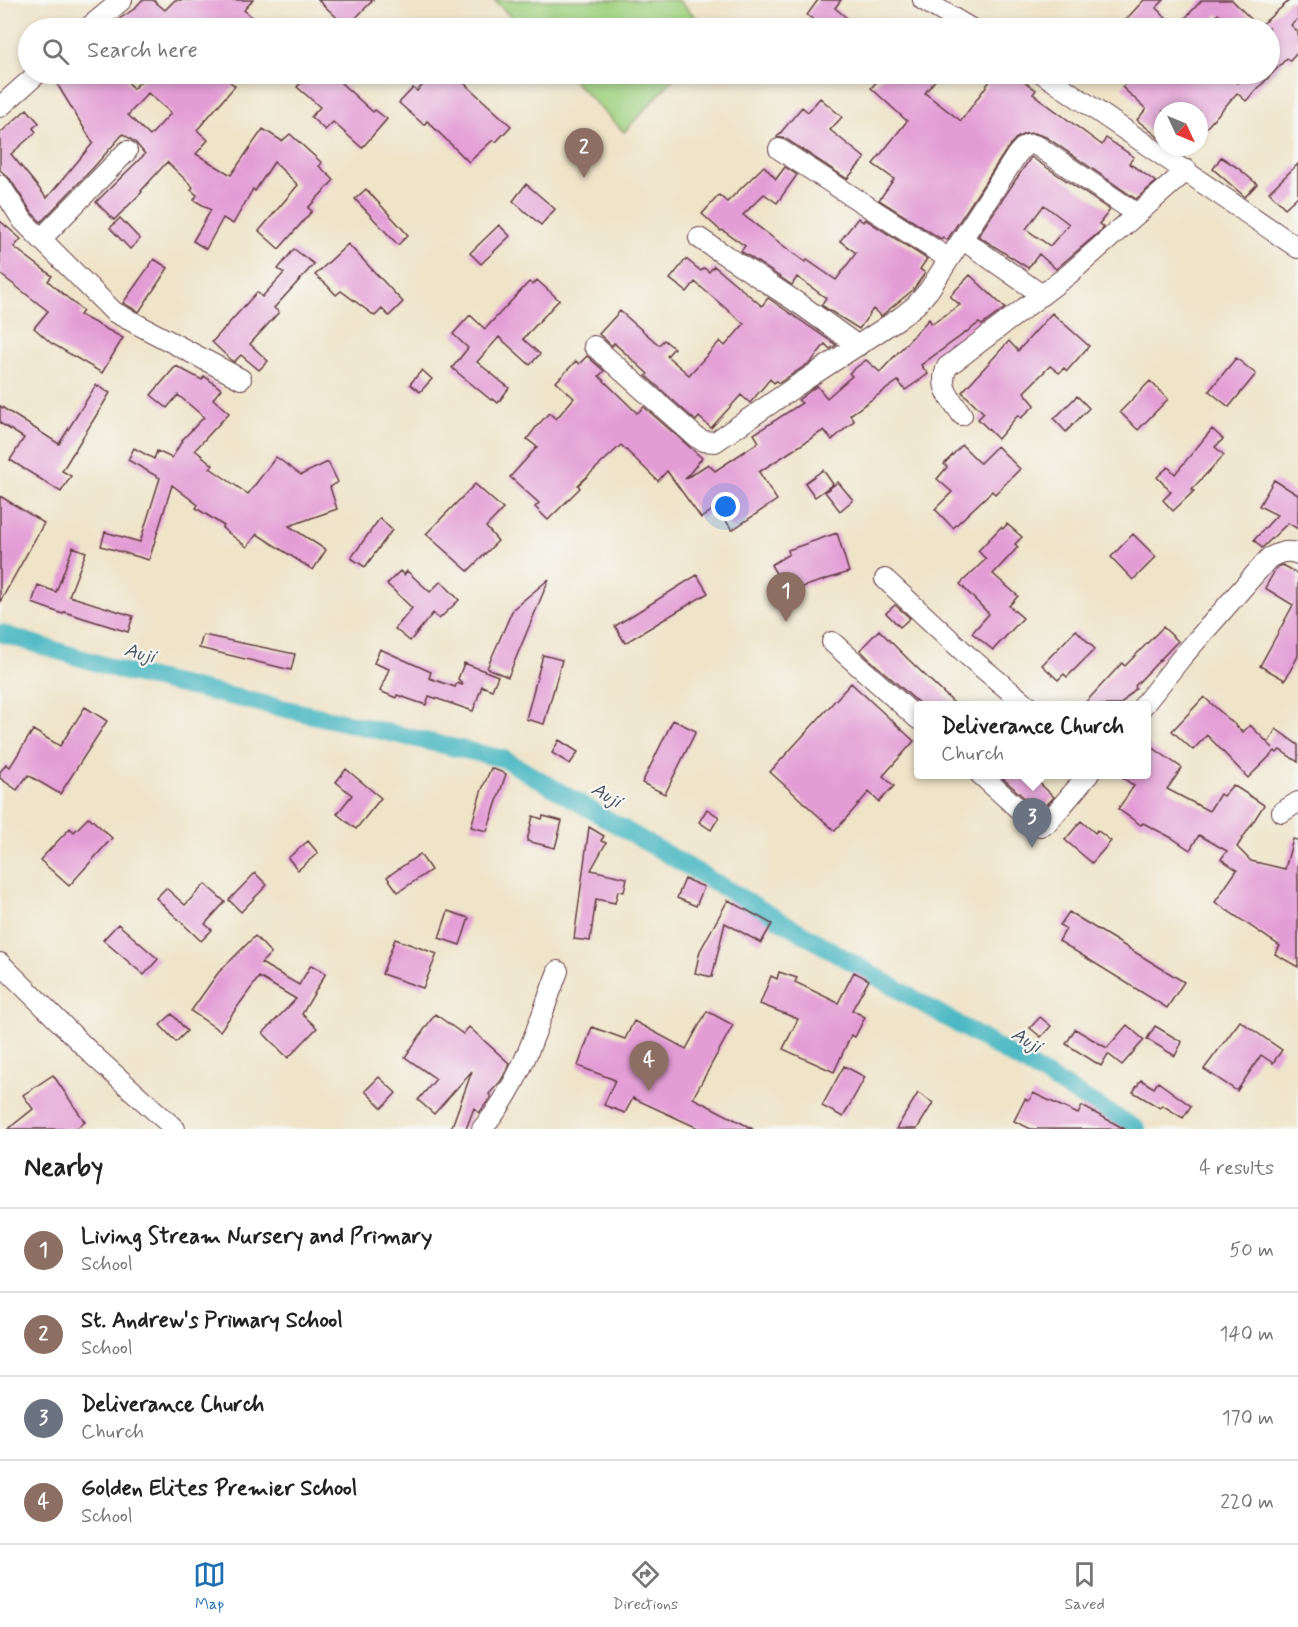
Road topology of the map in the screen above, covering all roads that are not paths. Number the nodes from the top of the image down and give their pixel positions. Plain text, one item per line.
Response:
1 (122, 0) edge
2 (923, 0) edge
3 (100, 18) edge
4 (953, 18) edge
5 (26, 84) edge
6 (1058, 84) edge
7 (0, 107) edge
8 (779, 149) dead end
9 (127, 151) dead end
10 (1187, 170) junction
11 (0, 185) edge
12 (1137, 214) junction
13 (699, 238) dead end
14 (962, 238) junction
15 (40, 239) junction
16 (1298, 248) edge
17 (949, 259) junction
18 (1042, 295) junction
19 (594, 346) dead end
20 (858, 346) junction
21 (241, 379) dead end
22 (962, 415) dead end
23 (1298, 554) edge
24 (885, 579) dead end
25 (832, 642) dead end
26 (1023, 701) edge
27 (1146, 701) edge
28 (914, 715) edge
29 (986, 779) edge
30 (1085, 779) edge
31 (0, 963) edge
32 (558, 971) dead end
33 (175, 1129) edge
34 (482, 1129) edge

1 - 3 street
2 - 4 street
5 - 7 street
6 - 10 street
8 - 17 street
9 - 15 street
10 - 12 street
10 - 16 street
11 - 15 street
12 - 14 street
12 - 18 street
13 - 20 street
14 - 17 street
14 - 18 street
15 - 21 street
17 - 20 street
18 - 22 street
19 - 20 street
23 - 27 street
24 - 26 street
25 - 28 street
29 - 30 street
31 - 33 street
32 - 34 street

